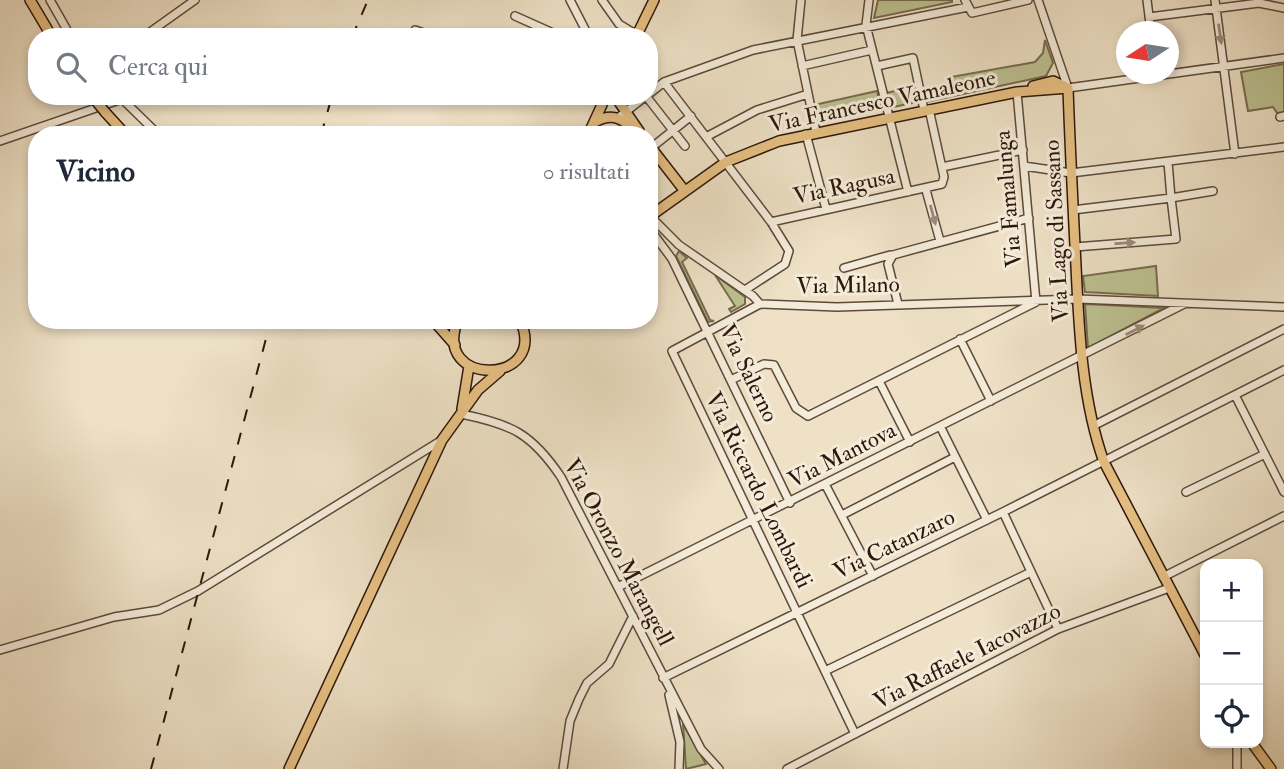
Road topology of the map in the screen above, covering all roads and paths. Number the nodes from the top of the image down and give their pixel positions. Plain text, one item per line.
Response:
1 (30, 0) edge
2 (50, 0) edge
3 (195, 0) edge
4 (570, 0) edge
5 (602, 0) edge
6 (654, 0) edge
7 (801, 0) edge
8 (869, 0) edge
9 (1028, 0) edge
10 (1038, 0) edge
11 (1147, 0) edge
12 (968, 2) edge
13 (1216, 4) edge
14 (1284, 8) edge
15 (515, 16) dead end
16 (1149, 17) junction
17 (1150, 21) edge
18 (866, 25) junction
19 (47, 28) edge
20 (66, 28) edge
21 (156, 28) edge
22 (542, 28) edge
23 (584, 28) edge
24 (625, 28) edge
25 (640, 28) edge
26 (797, 40) junction
27 (872, 50) junction
28 (1284, 58) edge
29 (1060, 63) junction
30 (802, 66) junction
31 (877, 66) junction
32 (1224, 68) junction
33 (1179, 73) edge
34 (1053, 81) junction
35 (1116, 81) edge
36 (664, 82) junction
37 (658, 87) edge
38 (1068, 88) junction
39 (1017, 92) junction
40 (808, 94) junction
41 (100, 105) edge
42 (100, 105) edge
43 (127, 105) edge
44 (603, 105) edge
45 (654, 105) edge
46 (620, 107) edge
47 (927, 110) junction
48 (691, 116) junction
49 (889, 117) junction
50 (595, 122) junction
51 (42, 126) edge
52 (118, 126) edge
53 (150, 126) edge
54 (593, 126) edge
55 (635, 126) edge
56 (28, 131) edge
57 (673, 131) junction
58 (811, 133) junction
59 (706, 137) junction
60 (0, 141) edge
61 (658, 141) edge
62 (685, 146) dead end
63 (1284, 147) edge
64 (1023, 150) junction
65 (1235, 154) junction
66 (658, 156) edge
67 (726, 162) junction
68 (1168, 162) junction
69 (1024, 166) junction
70 (942, 167) junction
71 (1071, 173) junction
72 (684, 190) junction
73 (926, 190) junction
74 (1213, 191) dead end
75 (908, 192) junction
76 (1171, 198) junction
77 (826, 209) junction
78 (1073, 210) junction
79 (658, 212) edge
80 (1029, 218) junction
81 (771, 222) junction
82 (658, 223) edge
83 (658, 240) edge
84 (940, 241) junction
85 (679, 245) junction
86 (1075, 247) junction
87 (893, 255) junction
88 (672, 259) junction
89 (844, 268) dead end
90 (745, 290) junction
91 (1077, 299) junction
92 (1036, 302) junction
93 (1187, 303) junction
94 (760, 304) junction
95 (898, 304) junction
96 (1284, 307) edge
97 (441, 329) edge
98 (457, 329) edge
99 (522, 329) edge
100 (528, 329) edge
101 (1284, 329) edge
102 (708, 332) junction
103 (525, 338) junction
104 (960, 339) junction
105 (455, 346) junction
106 (1082, 356) junction
107 (469, 366) junction
108 (1284, 370) edge
109 (499, 371) junction
110 (732, 380) junction
111 (879, 381) junction
112 (1235, 395) junction
113 (991, 401) junction
114 (461, 414) junction
115 (940, 426) junction
116 (1093, 426) junction
117 (442, 440) junction
118 (910, 442) junction
119 (1265, 454) junction
120 (956, 457) junction
121 (1104, 462) junction
122 (825, 484) junction
123 (1186, 492) dead end
124 (1284, 492) edge
125 (790, 503) junction
126 (1003, 512) junction
127 (842, 515) junction
128 (1284, 516) edge
129 (987, 520) junction
130 (751, 522) junction
131 (1031, 572) junction
132 (873, 576) junction
133 (1163, 577) junction
134 (618, 587) junction
135 (1169, 588) junction
136 (797, 614) junction
137 (633, 616) junction
138 (1058, 629) junction
139 (1200, 646) edge
140 (0, 650) edge
141 (825, 671) junction
142 (663, 678) junction
143 (855, 734) junction
144 (1237, 748) edge
145 (1255, 748) edge
146 (289, 769) edge
147 (563, 769) edge
148 (679, 769) edge
149 (719, 769) edge
150 (787, 769) edge
151 (1237, 769) edge
152 (1271, 769) edge

1 - 19 main road
2 - 20 street
3 - 21 street
4 - 23 street
5 - 24 street
6 - 25 main road
7 - 26 street
8 - 18 street
9 - 12 street
10 - 29 street, Via Lago di Sassano
11 - 16 street
12 - 18 street
13 - 14 street
13 - 16 street
13 -> 32 street
15 - 22 street
16 - 17 street
18 - 26 street
18 - 27 street
26 - 30 street
26 - 36 street
27 - 30 street
27 - 31 street
28 - 32 street
29 - 34 street
29 - 38 street, Via Lago di Sassano
30 - 40 street
31 - 47 street
31 - 49 street
32 - 33 street
32 - 65 street
34 - 38 main road
34 - 39 main road
35 - 38 street
36 - 37 street
36 - 48 street
38 - 39 main road
38 - 71 main road, Via Lago di Sassano
39 - 47 main road, Via Francesco Vamaleone
39 - 64 street, Via Famalunga
40 - 58 street
40 - 59 street
41 - 51 street
42 - 52 main road, bridge
43 - 53 street
44 - 50 main road
45 - 57 street
46 - 50 main road
46 - 55 main road
47 - 49 main road, Via Francesco Vamaleone
47 - 70 street
48 - 57 street
48 - 59 street
49 - 58 main road, Via Francesco Vamaleone
49 - 75 street
50 - 54 main road
56 - 60 street
57 - 61 street
57 - 62 street
58 - 67 main road, Via Francesco Vamaleone
58 - 77 street
59 - 67 street
63 - 65 street
64 - 69 street, Via Famalunga
64 - 70 street
65 - 68 street
66 - 72 main road
67 - 72 main road, Via Francesco Vamaleone
67 - 81 street
68 - 71 street
68 - 76 street
69 - 71 street
69 - 80 street, Via Famalunga
70 - 73 street
71 - 78 main road, Via Lago di Sassano
72 - 79 main road, Via Francesco Vamaleone
73 - 75 street, Via Ragusa
73 -> 84 street
74 - 76 street
75 - 77 street, Via Ragusa
76 - 78 street
86 -> 76 street
77 - 81 street, Via Ragusa
78 - 86 main road, Via Lago di Sassano
80 - 84 street
80 - 92 street, Via Famalunga
81 - 90 street
82 - 85 street
83 - 88 street, Via Salerno
84 - 87 street
85 - 88 street
85 - 90 street
86 - 91 main road, Via Lago di Sassano
87 - 89 street
87 - 95 street
88 - 102 street, Via Salerno
90 - 94 street
91 - 92 street, Via Milano
91 - 93 street, Via Milano
91 - 106 main road, Via Lago di Sassano
92 - 95 street, Via Milano
92 - 104 street
93 - 96 street, Via Milano
106 -> 93 street, Via Mantova
94 - 95 street, Via Milano
94 - 102 street, Via Riccardo Lombardi
97 - 105 main road
98 - 105 main road
99 - 103 main road
100 - 103 main road
101 - 116 street
102 - 110 street, Via Salerno
102 - 130 street, Via Riccardo Lombardi
103 - 109 main road
104 - 111 street
104 - 113 street
105 - 107 main road
106 - 113 street, Via Mantova
106 - 116 main road, Via Lago di Sassano
107 - 109 main road
107 - 114 main road
108 - 112 street, Via Catanzaro
109 - 114 main road
110 - 111 street
110 - 125 street, Via Salerno
111 - 118 street
112 - 119 street
112 - 121 street, Via Catanzaro
113 - 115 street, Via Mantova
114 - 117 main road
114 - 134 street, Via Oronzo Marangell
115 - 118 street, Via Mantova
115 - 120 street
116 - 121 main road, Via Lago di Sassano
117 - 140 street
117 - 146 main road
118 - 122 street, Via Mantova
119 - 123 street
119 - 124 street
120 - 127 street
120 - 129 street
121 - 126 street, Via Catanzaro
121 - 133 main road, Via Lago di Sassano
122 - 125 street, Via Mantova
122 - 127 street
125 - 130 street, Via Mantova
126 - 129 street, Via Catanzaro
126 - 131 street
127 - 132 street
128 - 133 street
129 - 132 street, Via Catanzaro
130 - 134 street, Via Mantova
130 - 136 street, Via Riccardo Lombardi
131 - 138 street
131 - 141 street
132 - 136 street, Via Catanzaro
133 - 135 main road, Via Lago di Sassano
134 - 137 street, Via Oronzo Marangell
135 - 138 street, Via Raffaele Iacovazzo
135 - 139 main road, Via Lago di Sassano
136 - 141 street, Via Riccardo Lombardi
136 - 142 street, Via Catanzaro
137 - 142 street, Via Oronzo Marangell
137 - 147 street
138 - 143 street, Via Raffaele Iacovazzo
141 - 143 street, Via Riccardo Lombardi
142 - 148 street
142 - 149 street
143 - 150 street, Via Raffaele Iacovazzo
144 - 151 street
145 - 152 main road

